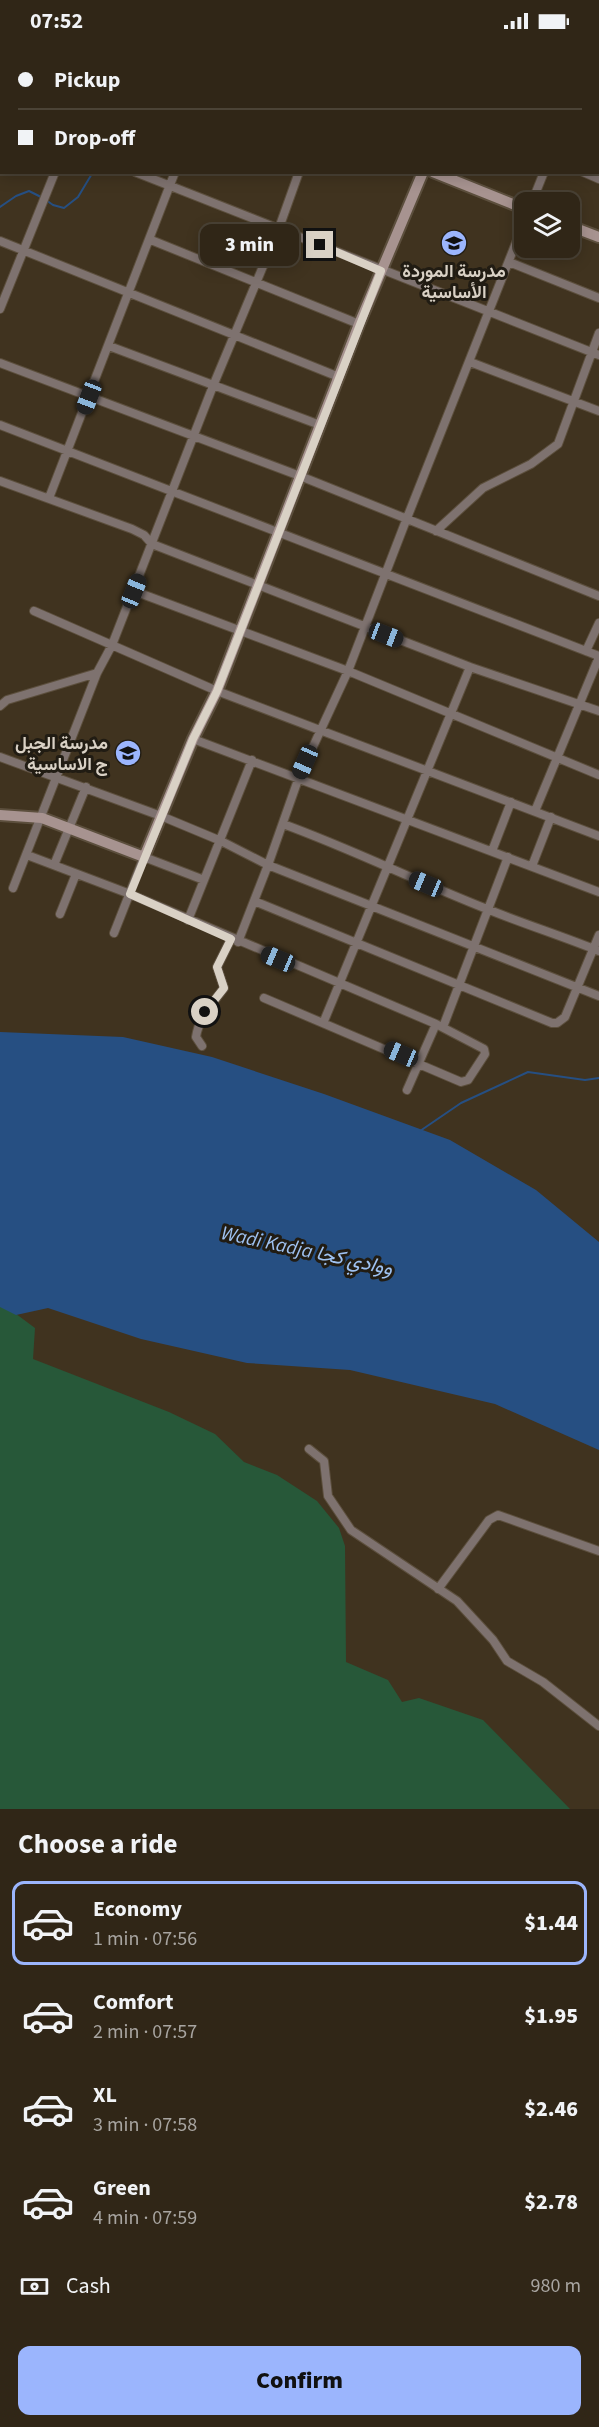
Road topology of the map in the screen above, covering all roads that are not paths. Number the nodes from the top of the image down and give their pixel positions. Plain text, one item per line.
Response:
1 (54, 174) edge
2 (140, 174) edge
3 (174, 174) edge
4 (298, 174) edge
5 (422, 174) edge
6 (438, 174) edge
7 (543, 174) edge
8 (170, 186) junction
9 (536, 192) edge
10 (514, 205) edge
11 (279, 228) junction
12 (580, 230) edge
13 (599, 237) edge
14 (151, 240) junction
15 (0, 241) edge
16 (24, 249) junction
17 (514, 249) edge
18 (509, 262) junction
19 (381, 271) junction
20 (256, 281) junction
21 (129, 292) junction
22 (599, 298) edge
23 (0, 309) edge
24 (489, 312) junction
25 (359, 324) junction
26 (599, 333) edge
27 (235, 335) junction
28 (109, 346) junction
29 (595, 354) edge
30 (470, 362) junction
31 (0, 363) edge
32 (339, 377) junction
33 (213, 386) junction
34 (89, 397) junction
35 (575, 401) junction
36 (599, 411) edge
37 (0, 424) edge
38 (320, 425) junction
39 (194, 437) junction
40 (68, 451) junction
41 (300, 476) junction
42 (0, 482) edge
43 (173, 492) junction
44 (49, 498) junction
45 (407, 519) junction
46 (279, 531) junction
47 (436, 531) junction
48 (152, 544) junction
49 (388, 573) junction
50 (257, 585) junction
51 (134, 591) junction
52 (599, 596) edge
53 (34, 611) dead end
54 (599, 623) edge
55 (365, 627) junction
56 (239, 631) junction
57 (112, 645) junction
58 (586, 651) junction
59 (599, 656) edge
60 (470, 667) junction
61 (348, 672) junction
62 (97, 673) junction
63 (217, 691) junction
64 (579, 703) junction
65 (0, 706) edge
66 (599, 711) edge
67 (449, 714) junction
68 (319, 731) junction
69 (193, 739) junction
70 (0, 757) edge
71 (555, 757) junction
72 (252, 760) junction
73 (425, 770) junction
74 (599, 775) edge
75 (58, 777) junction
76 (298, 777) junction
77 (86, 787) junction
78 (511, 802) junction
79 (535, 811) junction
80 (0, 815) edge
81 (161, 816) junction
82 (42, 818) junction
83 (407, 818) junction
84 (551, 818) junction
85 (283, 824) junction
86 (70, 829) junction
87 (599, 836) edge
88 (221, 841) junction
89 (492, 851) junction
90 (27, 855) junction
91 (144, 857) junction
92 (508, 857) junction
93 (54, 865) junction
94 (268, 865) junction
95 (386, 867) junction
96 (532, 867) junction
97 (76, 874) junction
98 (204, 880) junction
99 (13, 888) dead end
100 (599, 892) edge
101 (130, 894) junction
102 (254, 901) junction
103 (370, 904) junction
104 (488, 909) junction
105 (60, 914) dead end
106 (188, 920) junction
107 (114, 933) dead end
108 (599, 935) edge
109 (234, 940) junction
110 (355, 944) junction
111 (473, 947) junction
112 (596, 950) edge
113 (339, 984) junction
114 (458, 985) junction
115 (577, 988) junction
116 (599, 996) edge
117 (264, 998) dead end
118 (324, 1021) junction
119 (439, 1026) junction
120 (202, 1046) dead end
121 (420, 1062) junction
122 (407, 1090) dead end
123 (309, 1449) dead end
124 (599, 1551) edge
125 (438, 1589) junction
126 (599, 1726) edge

1 - 16 street
2 - 8 street
3 - 8 street
4 - 11 street
5 - 19 main road
6 - 10 main road
7 - 9 street
8 - 11 street
8 - 14 street
11 - 19 street
11 - 20 street
12 - 13 main road
14 - 20 street
14 - 21 street
15 - 16 street
16 - 21 street
16 - 23 street
17 - 18 street
18 - 22 street
18 - 24 street
19 - 24 street
19 - 25 main road
20 - 25 street
20 - 27 street
21 - 27 street
21 - 28 street
24 - 29 street
24 - 30 street
25 - 32 main road
26 - 29 street
27 - 32 street
27 - 33 street
28 - 33 street
28 - 34 street
29 - 35 street
30 - 35 street
30 - 45 street
31 - 34 street
32 - 38 main road
33 - 38 street
33 - 39 street
34 - 39 street
34 - 40 street
35 - 36 street
35 - 47 street
37 - 40 street
38 - 41 main road
39 - 41 street
39 - 43 street
40 - 43 street
40 - 44 street
41 - 45 street
41 - 46 main road
42 - 44 street
43 - 46 street
43 - 48 street
44 - 48 street
45 - 47 street
45 - 49 street
46 - 49 street
46 - 50 main road
47 - 52 street
48 - 50 street
48 - 51 street
49 - 55 street
49 - 58 street
50 - 55 street
50 - 56 main road
51 - 56 street
51 - 57 street
53 - 57 street
54 - 58 street
55 - 60 street
55 - 61 street
56 - 61 street
56 - 63 main road
57 - 62 street
57 - 63 street
58 - 59 street
59 - 64 street
60 - 64 street
60 - 67 street
61 - 67 street
61 - 68 street
62 - 65 street
62 - 75 street
63 - 68 street
63 - 69 main road
64 - 66 street
64 - 71 street
67 - 71 street
67 - 73 street
68 - 73 street
68 - 76 street
69 - 72 street
69 - 81 main road
70 - 75 street
71 - 74 street
71 - 79 street
72 - 76 street
72 - 88 street
73 - 78 street
73 - 83 street
75 - 77 street
75 - 82 street
76 - 83 street
76 - 85 street
77 - 81 street
77 - 86 street
78 - 79 street
78 - 89 street
79 - 84 street
80 - 82 main road
81 - 88 street
81 - 91 main road
82 - 86 main road
82 - 90 street
83 - 89 street
83 - 95 street
84 - 87 street
84 - 96 street
85 - 94 street
85 - 95 street
86 - 91 main road
86 - 93 street
88 - 94 street
88 - 98 street
89 - 92 street
90 - 93 street
90 - 99 street
91 - 98 street
91 - 101 street
92 - 96 street
92 - 104 street
93 - 97 street
94 - 102 street
94 - 103 street
95 - 103 street
95 - 104 street
96 - 100 street
97 - 101 street
97 - 105 street
98 - 106 street
101 - 106 street
101 - 107 street
102 - 109 street
102 - 110 street
103 - 110 street
103 - 111 street
104 - 111 street
104 - 112 street
106 - 109 street
108 - 112 street
109 - 113 street
109 - 120 street
110 - 113 street
110 - 114 street
111 - 114 street
111 - 115 street
112 - 115 street
113 - 118 street
113 - 119 street
114 - 115 street
114 - 119 street
115 - 116 street
117 - 118 street
118 - 121 street
119 - 121 street
119 - 121 street
121 - 122 street
123 - 125 street
124 - 125 street
125 - 126 street

